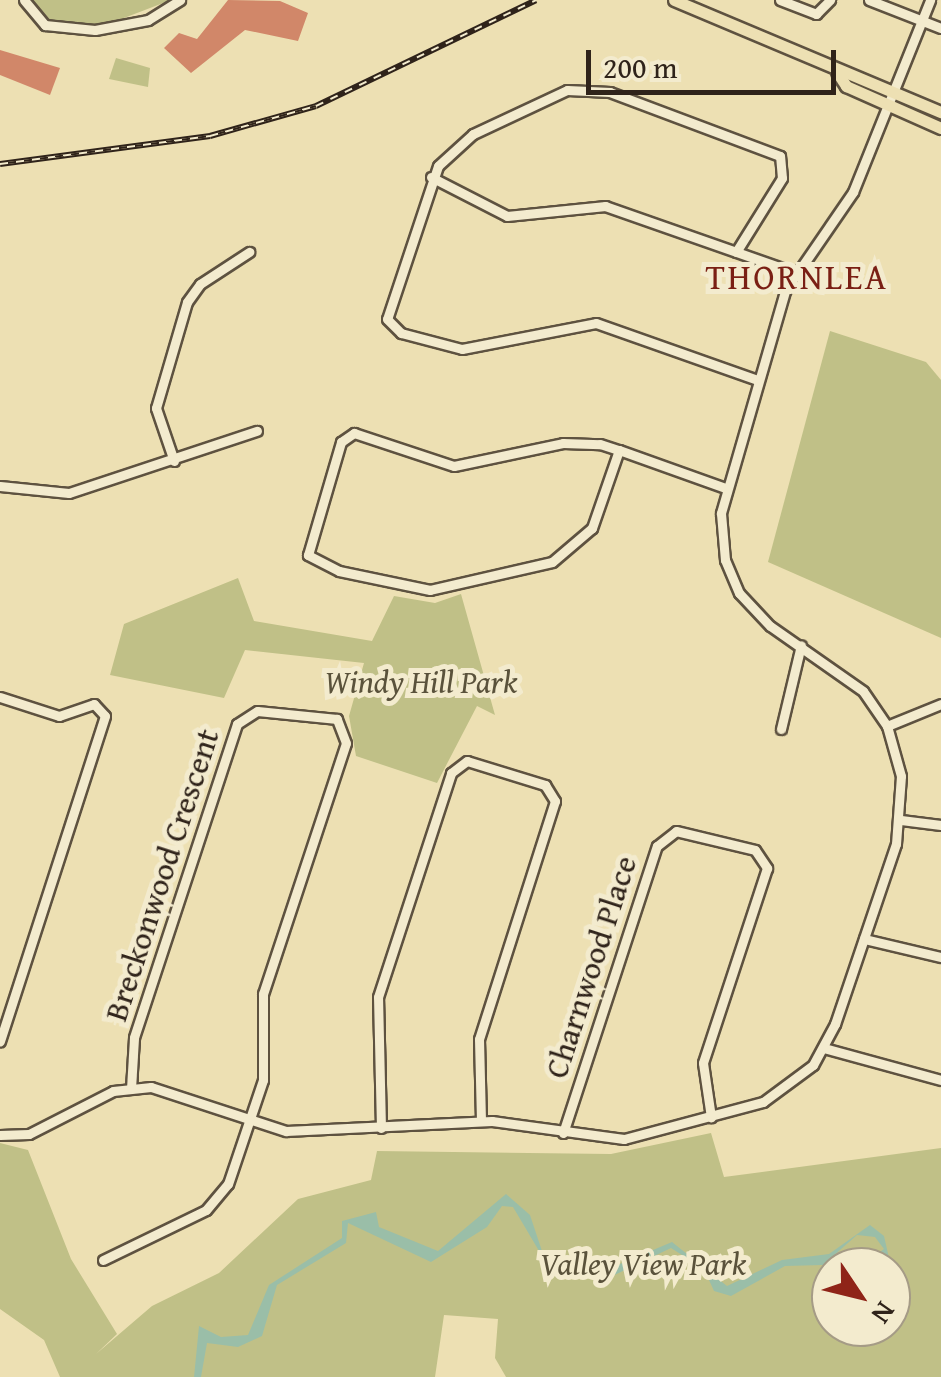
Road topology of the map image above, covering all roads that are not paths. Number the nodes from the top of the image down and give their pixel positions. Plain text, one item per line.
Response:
1 (24, 0) edge
2 (180, 0) edge
3 (674, 0) edge
4 (780, 0) edge
5 (830, 0) edge
6 (869, 0) edge
7 (930, 0) edge
8 (923, 22) junction
9 (941, 28) edge
10 (837, 72) junction
11 (898, 93) junction
12 (892, 106) junction
13 (941, 112) edge
14 (941, 128) edge
15 (431, 177) junction
16 (249, 252) dead end
17 (736, 252) junction
18 (796, 273) junction
19 (758, 380) junction
20 (257, 431) dead end
21 (619, 450) junction
22 (174, 460) junction
23 (0, 486) edge
24 (725, 488) junction
25 (801, 645) junction
26 (0, 696) edge
27 (941, 704) edge
28 (887, 726) junction
29 (780, 729) dead end
30 (901, 820) junction
31 (941, 825) edge
32 (864, 939) junction
33 (941, 958) edge
34 (0, 1041) edge
35 (824, 1048) junction
36 (941, 1080) edge
37 (131, 1088) junction
38 (710, 1117) junction
39 (250, 1121) junction
40 (482, 1121) junction
41 (381, 1128) junction
42 (563, 1133) junction
43 (0, 1135) edge
44 (103, 1260) dead end

1 - 2 street
3 - 10 main road
4 - 5 street
6 - 8 street
7 - 8 street
8 - 9 street
8 - 11 street
10 - 11 main road
10 - 12 main road
11 - 12 street
11 - 13 main road
12 - 14 main road
12 - 18 street
15 - 17 street
15 - 17 street
15 - 19 street
16 - 22 street
17 - 18 street
18 - 19 street
19 - 24 street
20 - 22 street
21 - 21 street
21 - 24 street
22 - 23 street
24 - 25 street
25 - 28 street
25 - 29 street
26 - 34 street
27 - 28 street
28 - 30 street
30 - 31 street
30 - 32 street
32 - 33 street
32 - 35 street
35 - 36 street
35 - 38 street
37 - 39 street
37 - 39 street, Breckonwood Crescent
37 - 43 street
38 - 42 street
38 - 42 street, Charnwood Place
39 - 41 street
39 - 44 street
40 - 41 street
40 - 41 street
40 - 42 street

